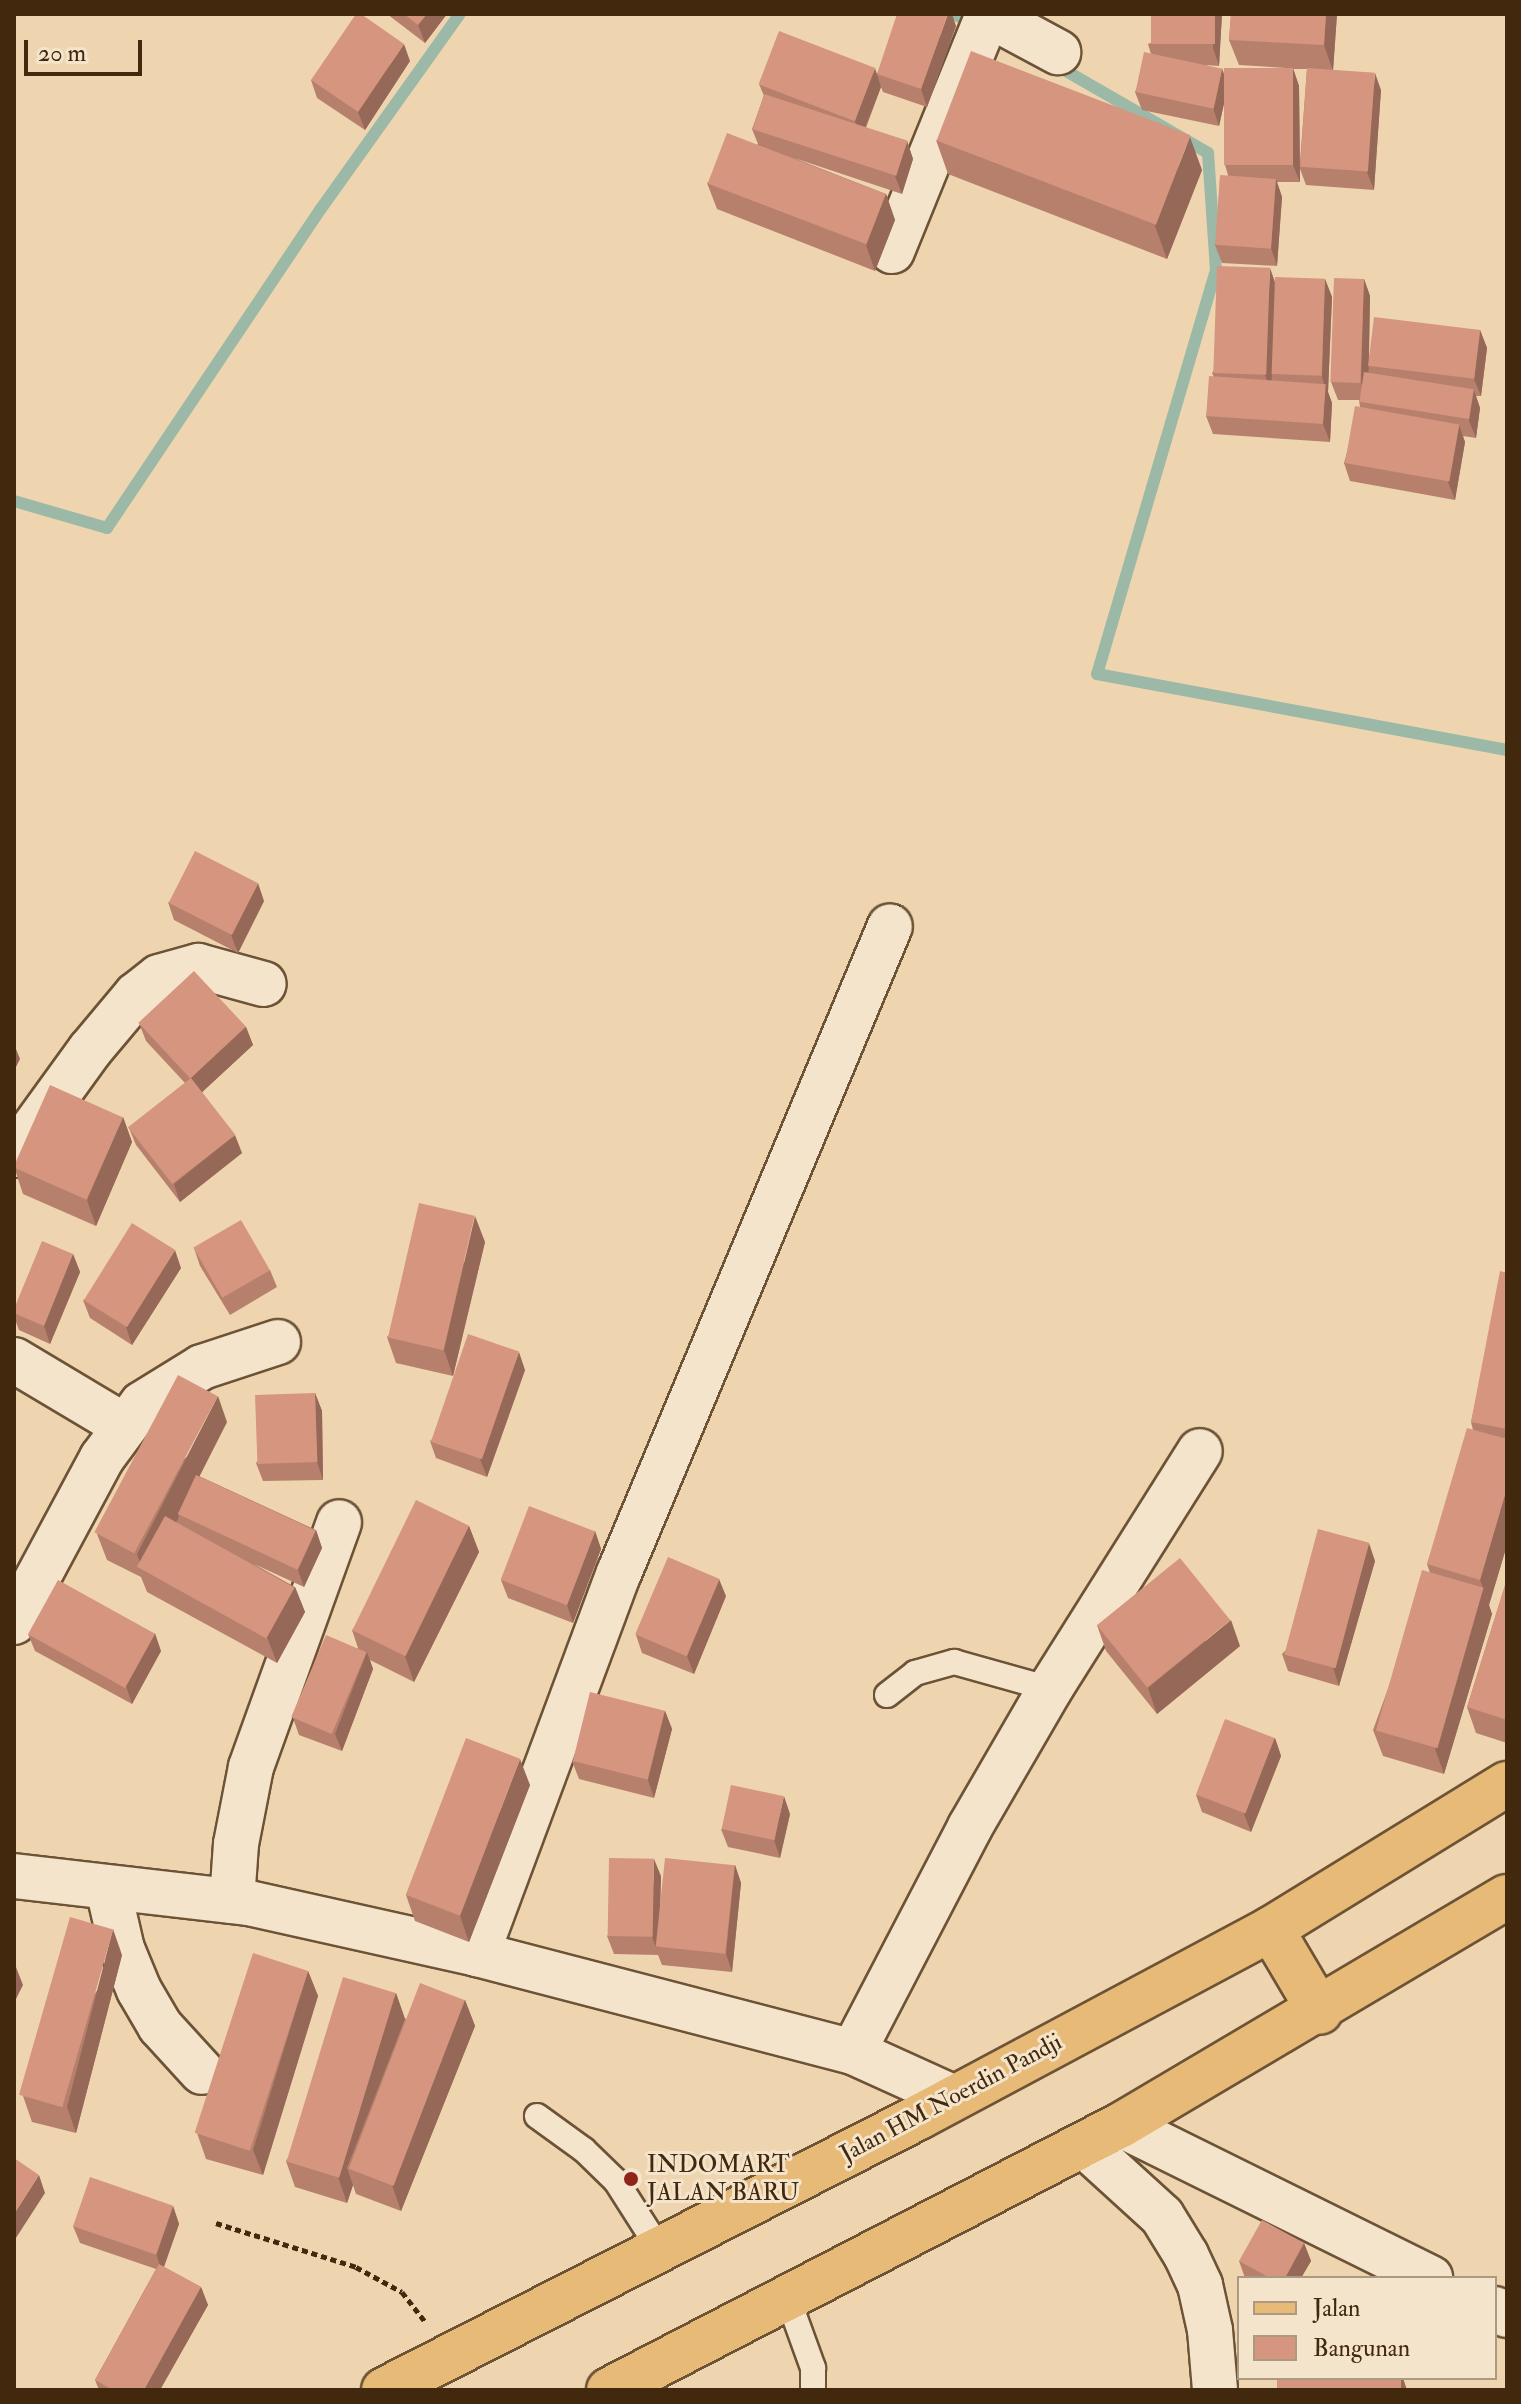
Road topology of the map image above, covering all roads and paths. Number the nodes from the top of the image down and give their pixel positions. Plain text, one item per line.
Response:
1 (988, 14) edge
2 (1058, 52) dead end
3 (892, 251) dead end
4 (890, 926) dead end
5 (264, 984) dead end
6 (14, 1155) edge
7 (278, 1342) dead end
8 (14, 1360) edge
9 (123, 1425) junction
10 (1200, 1451) dead end
11 (339, 1522) dead end
12 (14, 1622) edge
13 (1050, 1689) junction
14 (887, 1695) dead end
15 (1507, 1784) edge
16 (14, 1876) edge
17 (108, 1888) junction
18 (1507, 1897) edge
19 (232, 1901) junction
20 (1271, 1929) junction
21 (477, 1954) junction
22 (1320, 2012) junction
23 (853, 2052) junction
24 (202, 2072) dead end
25 (952, 2097) junction
26 (537, 2116) dead end
27 (1121, 2125) junction
28 (1084, 2145) junction
29 (216, 2223) dead end
30 (658, 2247) junction
31 (1426, 2276) edge
32 (787, 2296) junction
33 (423, 2318) dead end
34 (384, 2390) edge
35 (609, 2390) edge
36 (813, 2390) edge
37 (1215, 2390) edge

1 - 2 street
1 - 3 street
4 - 21 street
5 - 6 street
7 - 9 street
8 - 9 street
9 - 12 street
10 - 13 street
11 - 19 street
13 - 14 lane
13 - 23 street
15 - 20 main road, Jalan HM Noerdin Pandji
16 - 17 street
17 - 19 street
17 - 24 street
18 - 22 main road
19 - 21 street
20 - 22 main road
20 - 25 main road, Jalan HM Noerdin Pandji
21 - 23 street
22 - 27 main road
23 - 25 street
25 - 30 main road, Jalan HM Noerdin Pandji
26 - 30 lane
27 - 28 main road
27 - 31 street
28 - 32 main road
28 - 37 street
29 - 33 path
30 - 34 main road, Jalan HM Noerdin Pandji
32 - 35 main road
32 - 36 lane

